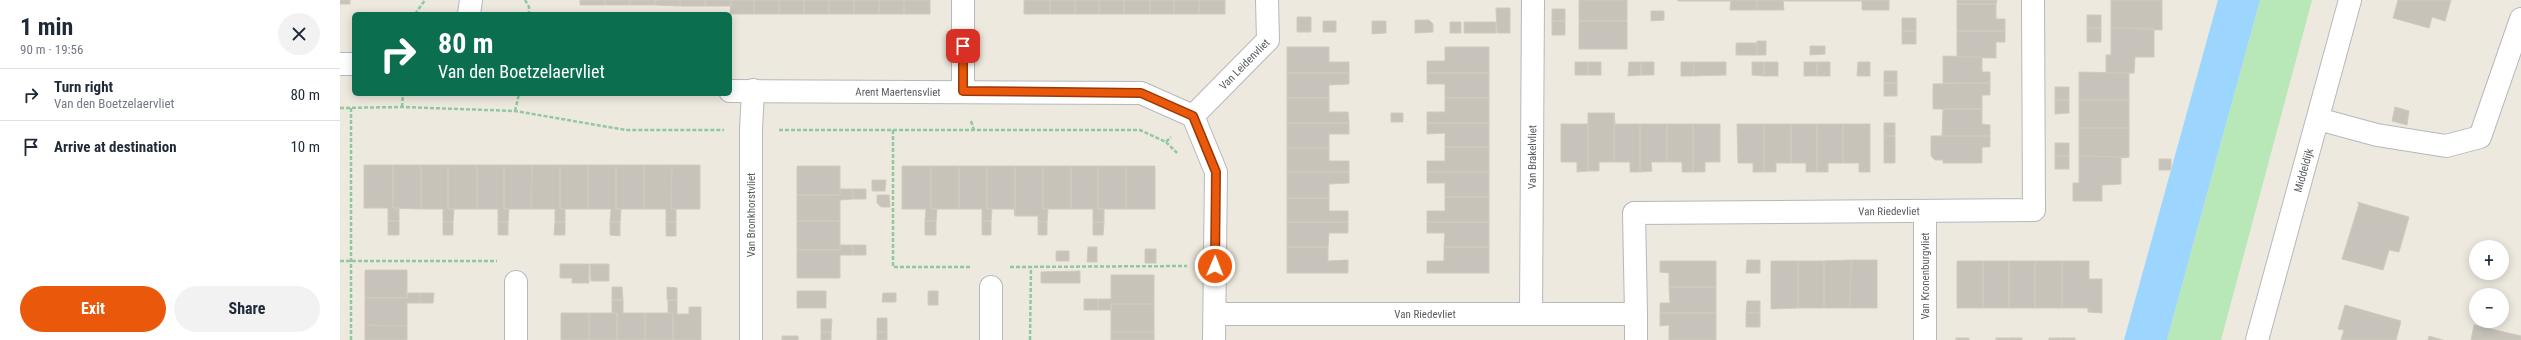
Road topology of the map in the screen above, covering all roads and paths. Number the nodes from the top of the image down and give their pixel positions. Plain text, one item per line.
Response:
1 (425, 0) edge
2 (471, 0) edge
3 (525, 0) edge
4 (963, 0) edge
5 (1267, 0) edge
6 (1533, 0) edge
7 (2033, 0) edge
8 (2350, 0) edge
9 (416, 12) edge
10 (469, 12) edge
11 (529, 12) edge
12 (2521, 19) edge
13 (340, 64) edge
14 (352, 64) edge
15 (753, 90) junction
16 (732, 91) edge
17 (963, 91) junction
18 (402, 96) edge
19 (519, 96) edge
20 (351, 108) dead end
21 (402, 108) dead end
22 (515, 111) dead end
23 (1193, 116) junction
24 (2318, 119) junction
25 (893, 130) dead end
26 (1925, 211) junction
27 (340, 261) edge
28 (351, 261) junction
29 (1215, 266) junction
30 (976, 267) dead end
31 (1004, 267) dead end
32 (1031, 267) junction
33 (516, 282) joint
34 (991, 287) dead end
35 (1215, 314) junction
36 (1531, 314) junction
37 (1636, 314) junction
38 (351, 340) edge
39 (516, 340) edge
40 (752, 340) edge
41 (991, 340) edge
42 (1030, 340) edge
43 (1214, 340) edge
44 (1636, 340) edge
45 (1925, 340) edge
46 (2256, 340) edge

1 - 9 path
2 - 10 street
3 - 11 path
4 - 17 street
5 - 23 street, Van Leidenvliet
6 - 36 street, Van Brakelvliet
7 - 26 street, Van Riedevliet
8 - 24 street, Middeldijk
12 - 24 street
13 - 14 street
15 - 16 street, Arent Maertensvliet
15 - 17 street, Arent Maertensvliet
15 - 40 street, Van Bronkhorstvliet
17 - 23 street, Arent Maertensvliet
18 - 21 path
19 - 22 path
20 - 28 path
23 - 29 street
24 - 46 street, Middeldijk
25 - 30 path
26 - 37 street, Van Riedevliet
26 - 45 street, Van Kronenburgvliet
27 - 28 path
28 - 33 path
28 - 38 path
29 - 32 path
29 - 35 street
31 - 32 path
32 - 42 path
33 - 39 street
34 - 41 street
35 - 36 street, Van Riedevliet
35 - 43 street
36 - 37 street, Van Riedevliet
37 - 44 street, Van Riedevliet

